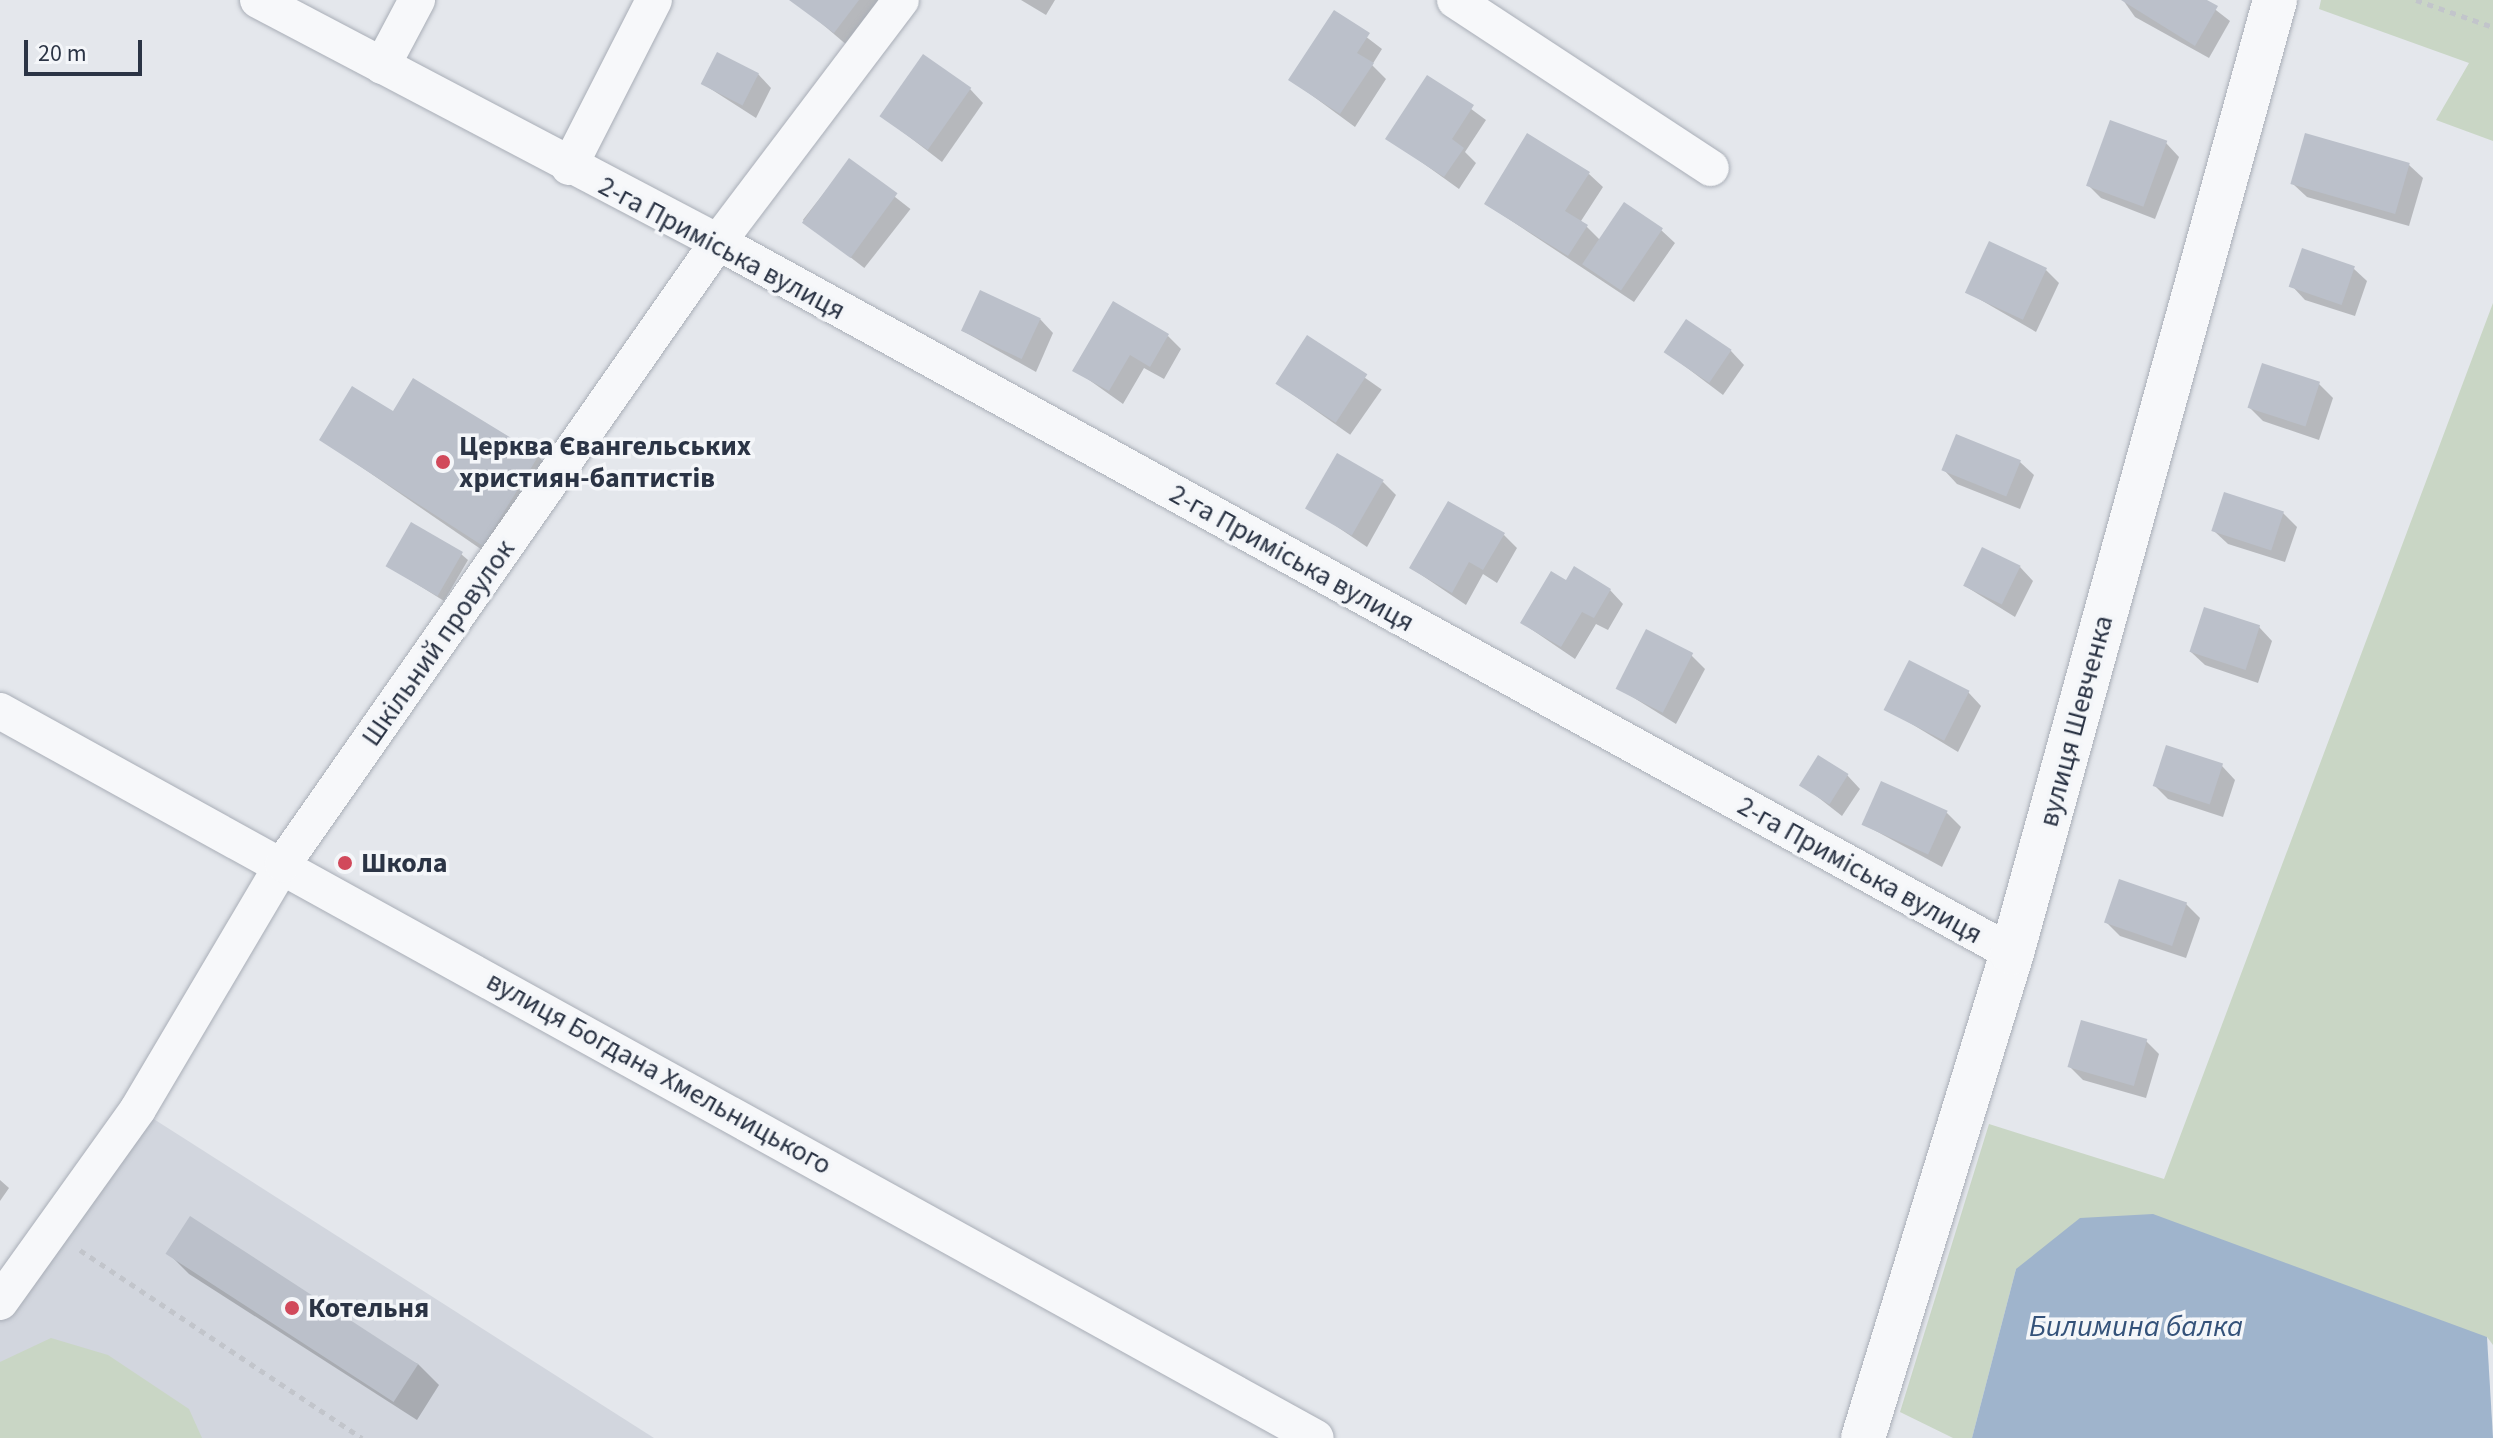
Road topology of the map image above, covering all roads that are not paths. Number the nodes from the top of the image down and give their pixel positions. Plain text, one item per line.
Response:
1 (258, 0) edge
2 (417, 0) edge
3 (654, 0) edge
4 (901, 0) edge
5 (1455, 0) edge
6 (2275, 0) edge
7 (382, 66) junction
8 (569, 167) junction
9 (1711, 168) dead end
10 (718, 242) junction
11 (0, 711) edge
12 (283, 864) junction
13 (2012, 953) junction
14 (0, 1302) edge
15 (1316, 1438) edge
16 (1863, 1438) edge

1 - 7 street, 2-га Приміська вулиця
2 - 7 street
3 - 8 street, 2-га Приміська вулиця
4 - 10 street, Шкільний провулок
5 - 9 street
6 - 13 street, вулиця Шевченка
7 - 8 street, 2-га Приміська вулиця
8 - 10 street, 2-га Приміська вулиця
10 - 12 street, Шкільний провулок
10 - 13 street, 2-га Приміська вулиця
11 - 12 street, вулиця Богдана Хмельницького
12 - 14 street, Шкільний провулок
12 - 15 street, вулиця Богдана Хмельницького
13 - 16 street, вулиця Шевченка

